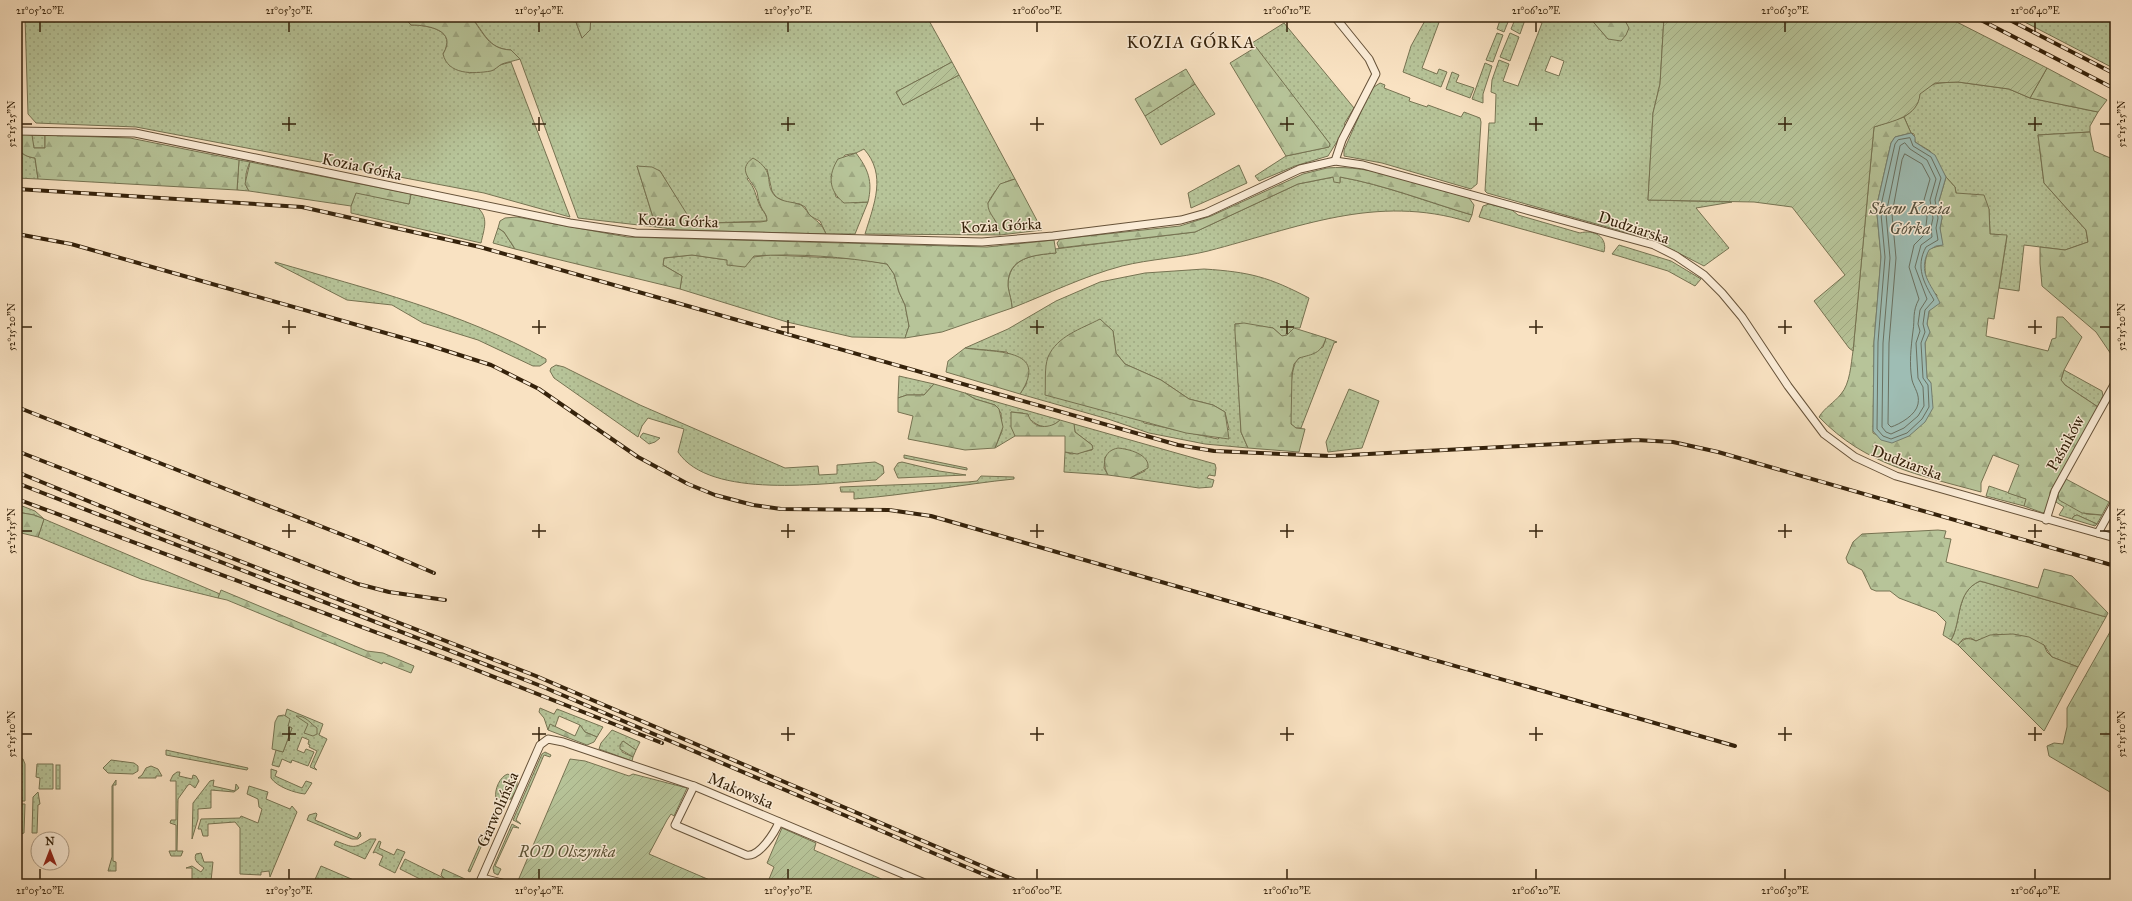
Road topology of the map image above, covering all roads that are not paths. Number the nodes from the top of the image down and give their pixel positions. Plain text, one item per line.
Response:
1 (1335, 17) edge
2 (17, 131) edge
3 (1335, 161) junction
4 (2115, 383) edge
5 (2115, 502) edge
6 (2046, 520) junction
7 (2098, 533) junction
8 (2115, 538) edge
9 (540, 745) joint
10 (694, 786) junction
11 (779, 822) junction
12 (481, 881) edge
13 (506, 884) edge
14 (927, 884) edge

1 - 3 street
2 - 3 street, Kozia Górka
3 - 6 street, Dudziarska
4 - 6 street, Paśników
5 - 7 street
6 - 7 street, Dudziarska
7 - 8 street, Dudziarska
9 - 10 street, Makowska
9 - 12 street, Garwolińska
10 - 11 street, Makowska
10 - 11 street
11 - 14 street, Makowska
12 - 13 street

